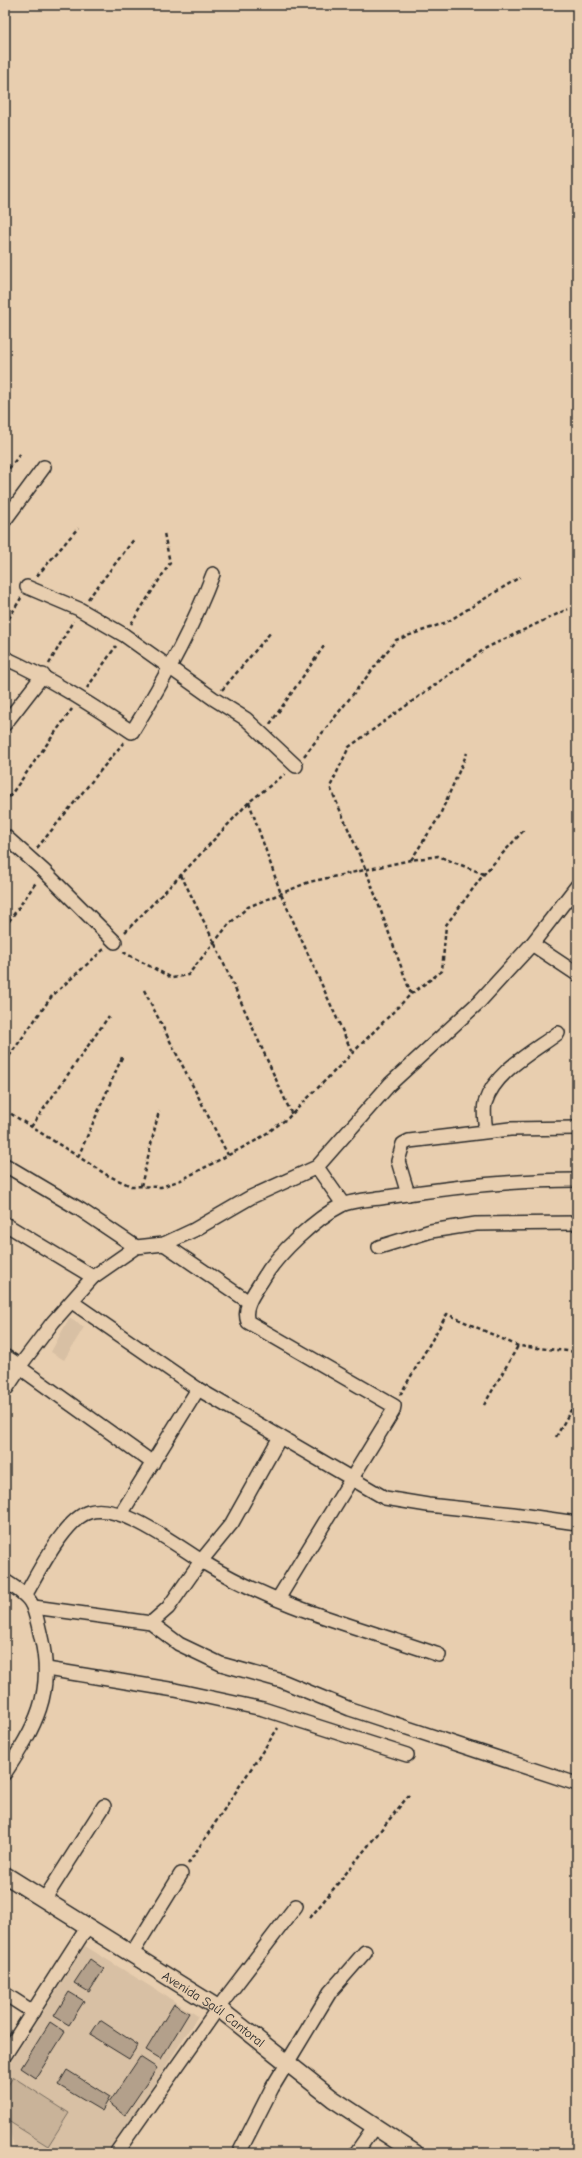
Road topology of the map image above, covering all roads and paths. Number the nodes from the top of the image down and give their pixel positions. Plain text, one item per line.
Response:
1 (21, 453) dead end
2 (44, 467) dead end
3 (5, 474) edge
4 (5, 520) edge
5 (78, 528) dead end
6 (164, 532) dead end
7 (213, 574) dead end
8 (520, 577) dead end
9 (27, 587) junction
10 (568, 609) dead end
11 (5, 625) edge
12 (271, 632) dead end
13 (124, 635) junction
14 (324, 646) dead end
15 (5, 658) edge
16 (170, 667) junction
17 (42, 675) junction
18 (81, 697) junction
19 (214, 699) junction
20 (5, 724) edge
21 (132, 732) junction
22 (263, 734) junction
23 (467, 753) dead end
24 (296, 766) junction
25 (249, 802) junction
26 (5, 803) edge
27 (524, 830) dead end
28 (5, 836) edge
29 (30, 858) junction
30 (411, 860) junction
31 (366, 870) junction
32 (44, 871) junction
33 (484, 874) junction
34 (181, 875) junction
35 (577, 886) edge
36 (281, 894) junction
37 (5, 927) edge
38 (214, 942) junction
39 (112, 943) junction
40 (532, 944) junction
41 (577, 974) edge
42 (144, 990) dead end
43 (411, 994) junction
44 (109, 1016) dead end
45 (558, 1034) dead end
46 (352, 1052) junction
47 (123, 1055) dead end
48 (5, 1062) edge
49 (5, 1110) edge
50 (159, 1111) dead end
51 (292, 1115) junction
52 (31, 1127) junction
53 (577, 1128) edge
54 (486, 1131) junction
55 (228, 1155) junction
56 (78, 1157) junction
57 (5, 1165) edge
58 (317, 1167) junction
59 (577, 1180) edge
60 (142, 1186) junction
61 (408, 1194) junction
62 (343, 1204) junction
63 (577, 1223) edge
64 (5, 1224) edge
65 (164, 1244) junction
66 (136, 1247) junction
67 (379, 1247) dead end
68 (92, 1277) junction
69 (72, 1302) junction
70 (249, 1302) junction
71 (518, 1346) junction
72 (577, 1352) edge
73 (5, 1358) edge
74 (19, 1367) junction
75 (5, 1388) edge
76 (198, 1389) junction
77 (577, 1399) edge
78 (394, 1406) junction
79 (484, 1406) dead end
80 (280, 1436) junction
81 (556, 1437) dead end
82 (153, 1463) junction
83 (352, 1479) junction
84 (122, 1514) junction
85 (577, 1524) edge
86 (201, 1561) junction
87 (5, 1581) edge
88 (26, 1594) junction
89 (278, 1599) junction
90 (34, 1607) junction
91 (151, 1623) junction
92 (439, 1655) dead end
93 (47, 1670) junction
94 (286, 1716) junction
95 (407, 1755) dead end
96 (5, 1773) edge
97 (577, 1784) edge
98 (409, 1795) dead end
99 (104, 1806) dead end
100 (181, 1874) joint
101 (5, 1875) edge
102 (44, 1900) junction
103 (296, 1906) dead end
104 (310, 1918) dead end
105 (87, 1927) junction
106 (365, 1952) dead end
107 (131, 1955) junction
108 (5, 1994) edge
109 (218, 2008) junction
110 (33, 2012) junction
111 (5, 2055) edge
112 (287, 2063) junction
113 (374, 2127) junction
114 (116, 2153) edge
115 (239, 2153) edge
116 (356, 2153) edge
117 (415, 2153) edge

1 - 3 path
2 - 4 street
5 - 9 path
6 - 13 path
7 - 16 street
8 - 24 path
9 - 11 path
9 - 13 street
10 - 31 path
12 - 19 path
13 - 16 street
13 - 18 path
14 - 22 path
15 - 17 street
16 - 19 street
16 - 21 street
17 - 18 street
17 - 20 street
18 - 21 street
18 - 26 path
19 - 22 street
21 - 29 path
22 - 24 street
23 - 30 path
24 - 25 path
25 - 34 path
25 - 36 path
27 - 33 path
28 - 29 street
29 - 32 street
30 - 31 path
30 - 33 path
31 - 36 path
31 - 43 path
32 - 37 path
32 - 39 street
33 - 43 path
34 - 38 path
34 - 39 path
35 - 40 street
36 - 38 path
36 - 46 path
38 - 39 path
38 - 51 path
39 - 48 path
40 - 41 street
40 - 58 street
42 - 55 path
43 - 46 path
44 - 52 path
45 - 54 street
46 - 51 path
47 - 56 path
49 - 52 path
50 - 60 path
51 - 55 path
52 - 56 path
53 - 54 street
54 - 61 street
55 - 60 path
56 - 60 path
57 - 66 street
58 - 62 street
58 - 65 street
59 - 61 street
61 - 62 street
62 - 70 street
63 - 67 street
64 - 68 street
65 - 66 street
65 - 70 street
66 - 68 street
68 - 69 street
69 - 74 street
69 - 76 street
70 - 78 street
71 - 72 path
71 - 78 path
71 - 79 path
73 - 74 street
74 - 75 street
74 - 82 street
76 - 80 street
76 - 82 street
77 - 81 path
78 - 83 street
80 - 83 street
80 - 86 street
82 - 84 street
83 - 85 street
83 - 89 street
84 - 86 street
84 - 88 street
86 - 89 street
86 - 91 street
87 - 88 street
88 - 90 street
89 - 92 street
90 - 91 street
90 - 93 street
91 - 97 street
93 - 94 street
93 - 96 street
94 - 95 street
94 - 100 path
98 - 104 path
99 - 102 street
100 - 107 street
101 - 102 street, Avenida Saúl Cantoral
102 - 105 street, Avenida Saúl Cantoral
103 - 109 street
105 - 107 street, Avenida Saúl Cantoral
105 - 110 street
106 - 112 street
107 - 109 street, Avenida Saúl Cantoral
108 - 110 street
109 - 112 street, Avenida Saúl Cantoral
109 - 114 street
110 - 111 street
112 - 113 street, Avenida Saúl Cantoral
112 - 115 street
113 - 116 street
113 - 117 street, Avenida Saúl Cantoral

